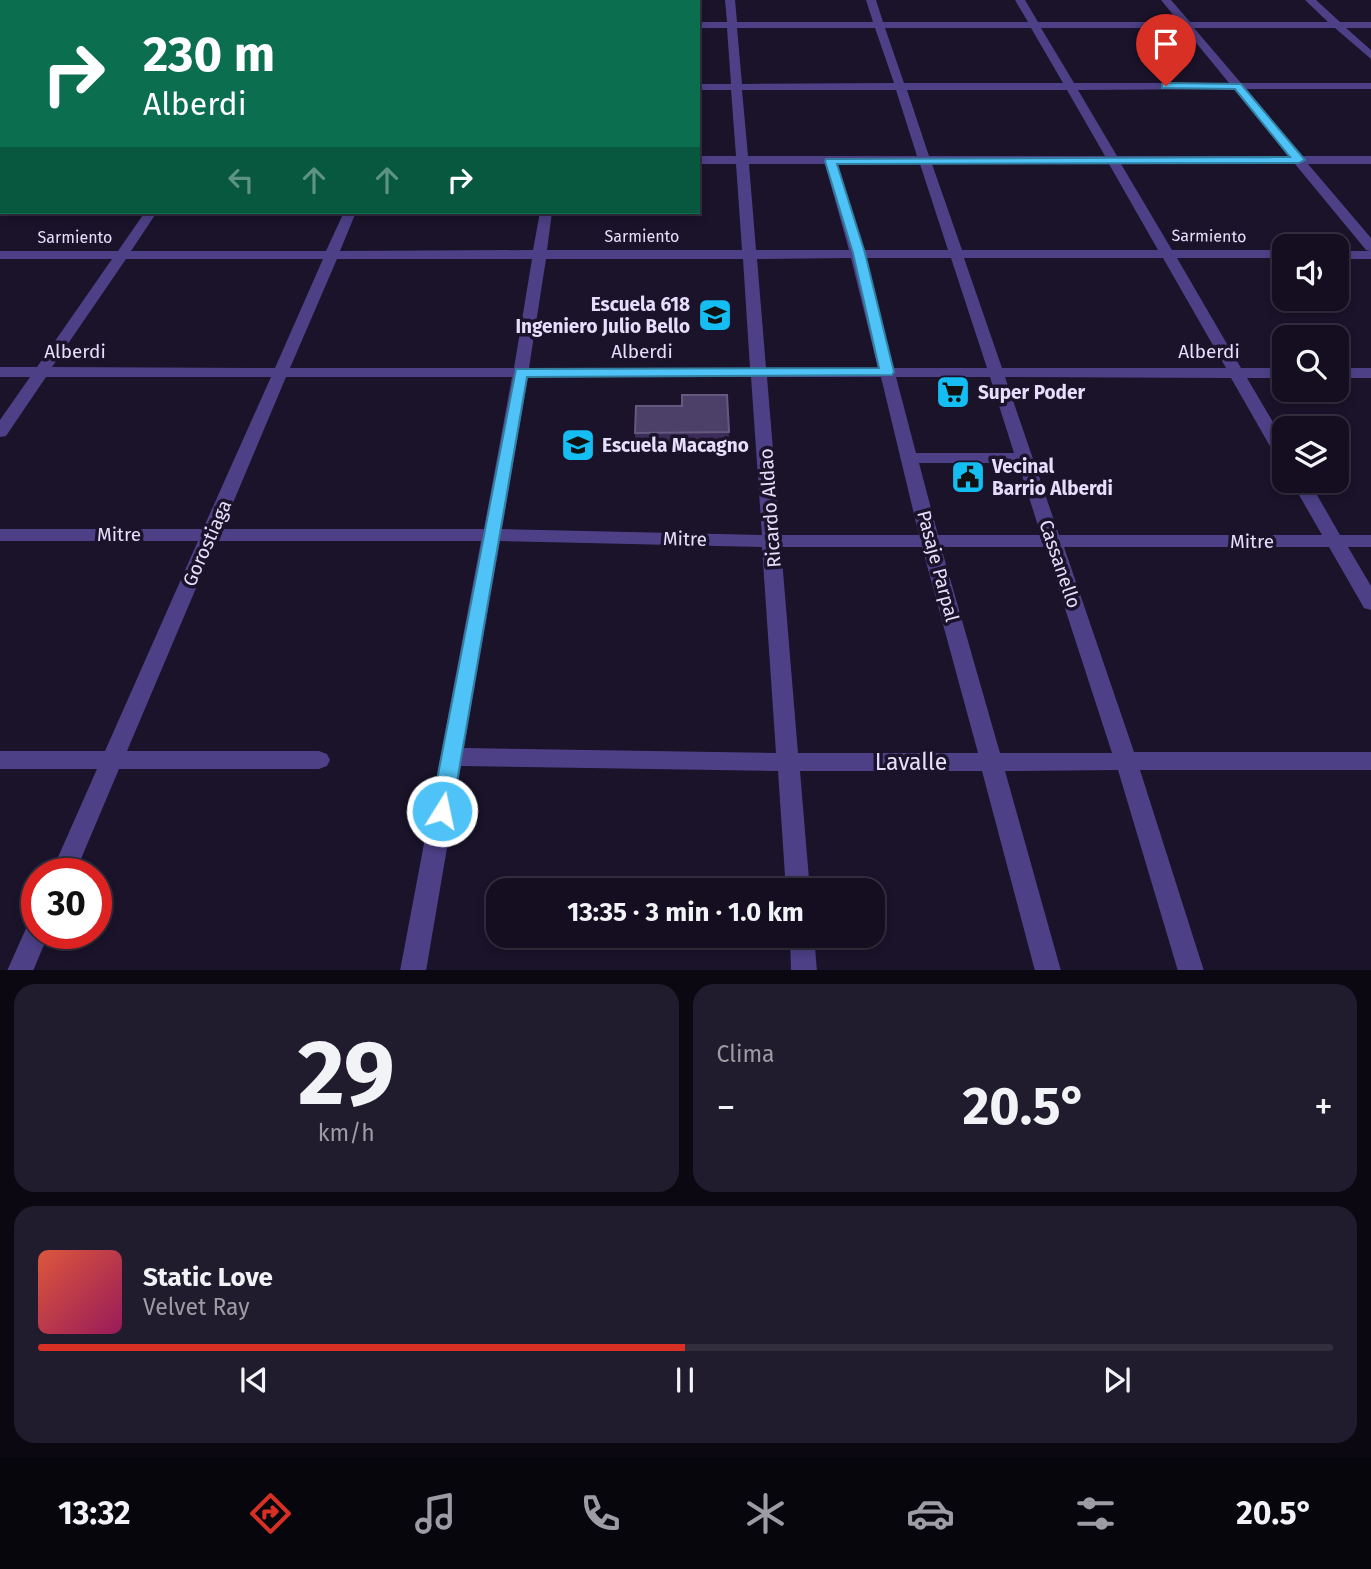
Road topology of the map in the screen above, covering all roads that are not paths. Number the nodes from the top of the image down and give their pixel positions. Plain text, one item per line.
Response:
1 (730, 0) edge
2 (871, 0) edge
3 (1020, 0) edge
4 (1166, 0) edge
5 (1310, 0) edge
6 (700, 25) edge
7 (1338, 25) junction
8 (1371, 25) edge
9 (732, 26) junction
10 (879, 26) junction
11 (1035, 26) junction
12 (1188, 26) junction
13 (1371, 56) edge
14 (700, 86) edge
15 (736, 86) junction
16 (1069, 86) junction
17 (1238, 86) junction
18 (1371, 86) edge
19 (901, 87) junction
20 (700, 160) edge
21 (744, 160) junction
22 (1299, 160) junction
23 (1371, 160) edge
24 (830, 161) junction
25 (925, 161) junction
26 (1112, 161) junction
27 (150, 214) edge
28 (349, 214) edge
29 (546, 214) edge
30 (1371, 247) edge
31 (859, 253) junction
32 (955, 253) junction
33 (1167, 253) junction
34 (539, 254) junction
35 (751, 254) junction
36 (1272, 254) edge
37 (0, 255) edge
38 (122, 255) junction
39 (331, 255) junction
40 (1349, 255) edge
41 (1371, 255) edge
42 (760, 371) junction
43 (0, 372) edge
44 (40, 372) junction
45 (282, 372) junction
46 (521, 372) junction
47 (887, 372) junction
48 (995, 372) junction
49 (1236, 372) junction
50 (1272, 373) edge
51 (1349, 373) edge
52 (1371, 373) edge
53 (0, 432) edge
54 (1272, 434) edge
55 (909, 458) junction
56 (1022, 458) junction
57 (1307, 493) edge
58 (211, 534) junction
59 (0, 535) edge
60 (492, 535) junction
61 (930, 540) junction
62 (1052, 540) junction
63 (772, 541) junction
64 (1371, 541) edge
65 (1335, 542) junction
66 (1371, 603) edge
67 (451, 757) junction
68 (113, 759) junction
69 (0, 760) edge
70 (319, 760) dead end
71 (1126, 761) junction
72 (1371, 761) edge
73 (789, 762) junction
74 (993, 762) junction
75 (70, 858) edge
76 (797, 878) edge
77 (803, 948) edge
78 (30, 949) edge
79 (20, 970) edge
80 (413, 970) edge
81 (804, 970) edge
82 (1048, 970) edge
83 (1191, 970) edge

1 - 9 street, Ricardo Aldao
2 - 10 street, Cassanello
3 - 11 street
4 - 12 street
5 - 7 street
6 - 9 street
7 - 8 street
7 - 12 street
7 - 13 street
9 - 10 street
9 - 15 street, Ricardo Aldao
10 - 11 street
10 - 19 street, Cassanello
11 - 12 street
11 - 16 street
12 - 17 street
14 - 15 street
15 - 19 street
15 - 21 street, Ricardo Aldao
16 - 17 street
16 - 19 street
16 - 26 street
17 - 18 street
17 - 22 street
19 - 25 street, Cassanello
20 - 21 street
21 - 24 street
21 - 35 street, Ricardo Aldao
22 - 23 street
22 - 26 street
22 - 30 street
24 - 25 street
24 - 31 street, Pasaje Parpal
25 - 26 street
25 - 32 street, Cassanello
26 - 33 street
27 - 38 street
28 - 39 street, Gorostiaga
29 - 34 street
31 - 32 street, Sarmiento
31 - 35 street, Sarmiento
31 - 47 street, Pasaje Parpal
32 - 33 street, Sarmiento
32 - 48 street, Cassanello
33 - 36 street, Sarmiento
33 - 49 street
34 - 35 street, Sarmiento
34 - 39 street, Sarmiento
34 - 46 street
35 - 42 street, Ricardo Aldao
37 - 38 street, Sarmiento
38 - 39 street, Sarmiento
38 - 44 street
39 - 45 street, Gorostiaga
40 - 41 street
42 - 46 street, Alberdi
42 - 47 street, Alberdi
42 - 63 street, Ricardo Aldao
43 - 44 street, Alberdi
44 - 45 street, Alberdi
44 - 53 street
45 - 46 street, Alberdi
45 - 58 street, Gorostiaga
46 - 60 street
47 - 48 street, Alberdi
47 - 55 street, Pasaje Parpal
48 - 49 street, Alberdi
48 - 56 street, Cassanello
49 - 50 street, Alberdi
49 - 54 street
51 - 52 street
55 - 56 street
55 - 61 street, Pasaje Parpal
56 - 62 street, Cassanello
57 - 65 street
58 - 59 street, Mitre
58 - 60 street, Mitre
58 - 68 street, Gorostiaga
60 - 63 street, Mitre
60 - 67 street
61 - 62 street, Mitre
61 - 63 street, Mitre
61 - 74 street, Pasaje Parpal
62 - 65 street, Mitre
62 - 71 street, Cassanello
63 - 73 street, Ricardo Aldao
64 - 65 street, Mitre
65 - 66 street
67 - 73 street, Lavalle
67 - 80 street
68 - 69 street
68 - 70 street
68 - 75 street, Gorostiaga
71 - 72 street, Lavalle
71 - 74 street, Lavalle
71 - 83 street, Cassanello
73 - 74 street, Lavalle
73 - 76 street, Ricardo Aldao
74 - 82 street, Pasaje Parpal
77 - 81 street
78 - 79 street

